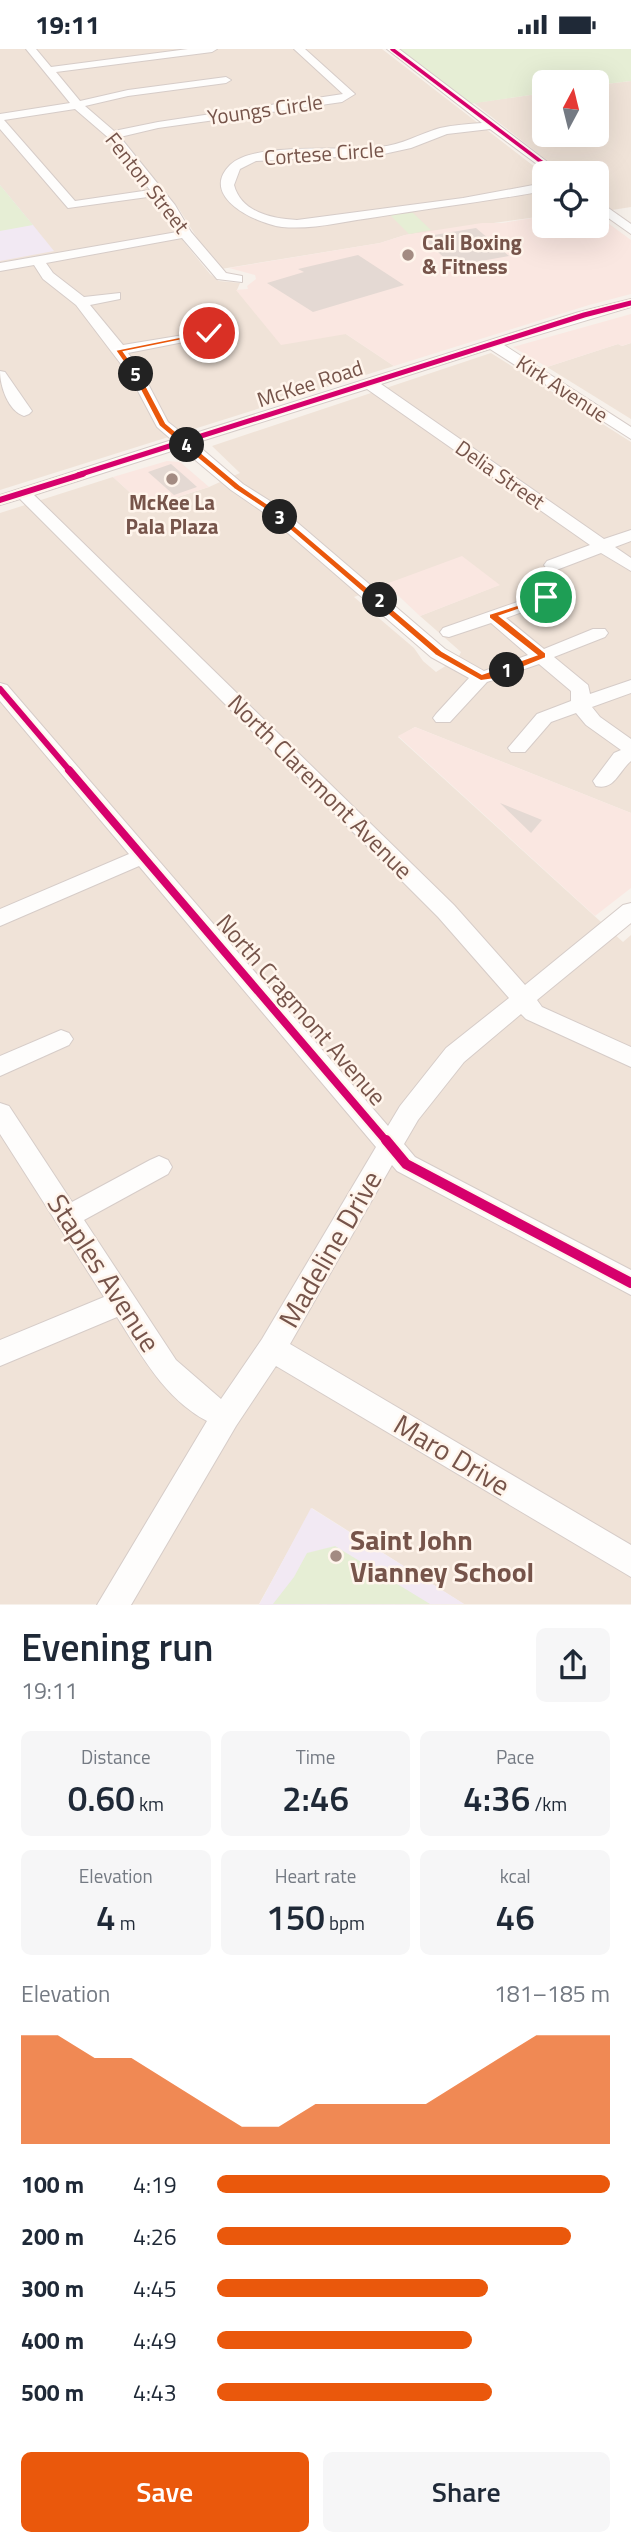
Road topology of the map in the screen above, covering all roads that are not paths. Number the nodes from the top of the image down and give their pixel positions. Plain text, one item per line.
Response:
1 (31, 49) edge
2 (122, 49) edge
3 (212, 49) edge
4 (299, 49) edge
5 (391, 49) edge
6 (131, 59) junction
7 (49, 70) junction
8 (226, 80) dead end
9 (78, 105) junction
10 (0, 119) edge
11 (490, 124) junction
12 (113, 135) junction
13 (540, 161) edge
14 (532, 183) edge
15 (532, 189) edge
16 (158, 192) junction
17 (443, 203) junction
18 (609, 213) edge
19 (631, 230) edge
20 (186, 234) junction
21 (37, 260) junction
22 (0, 267) edge
23 (237, 279) dead end
24 (115, 296) dead end
25 (80, 302) junction
26 (631, 303) edge
27 (209, 333) dead end
28 (492, 344) junction
29 (119, 350) junction
30 (0, 375) edge
31 (369, 383) junction
32 (24, 411) dead end
33 (631, 434) edge
34 (184, 442) junction
35 (23, 493) junction
36 (0, 500) edge
37 (631, 535) edge
38 (602, 546) junction
39 (553, 565) dead end
40 (631, 566) edge
41 (546, 597) dead end
42 (493, 616) junction
43 (449, 632) dead end
44 (599, 633) dead end
45 (543, 656) junction
46 (481, 677) junction
47 (631, 686) edge
48 (0, 689) edge
49 (580, 706) junction
50 (443, 718) dead end
51 (519, 748) dead end
52 (631, 751) edge
53 (603, 781) dead end
54 (143, 856) junction
55 (631, 911) edge
56 (0, 918) edge
57 (522, 997) junction
58 (61, 1039) dead end
59 (631, 1058) edge
60 (0, 1067) edge
61 (0, 1113) edge
62 (390, 1145) junction
63 (159, 1167) dead end
64 (67, 1217) junction
65 (631, 1283) edge
66 (121, 1302) junction
67 (272, 1348) junction
68 (0, 1353) edge
69 (226, 1416) junction
70 (631, 1562) edge
71 (113, 1605) edge

1 - 7 street, Fenton Street
2 - 6 street
3 - 6 street
4 - 12 street, Youngs Circle
5 - 11 street
6 - 7 street
7 - 9 street, Fenton Street
8 - 9 street
9 - 10 street
9 - 12 street, Fenton Street
10 - 16 street
11 - 13 street
11 - 17 street, Cortese Circle
12 - 16 street, Fenton Street
14 - 17 street, Cortese Circle
15 - 17 street, Cortese Circle
16 - 20 street, Fenton Street
18 - 19 street
20 - 21 street
20 - 23 street, Fenton Street
21 - 22 street
21 - 25 street
24 - 25 street
25 - 29 street
26 - 28 street, McKee Road
27 - 29 street
28 - 31 street, McKee Road
28 - 33 street, Kirk Avenue
29 - 34 street
30 - 32 street
31 - 34 street, McKee Road
31 - 38 street, Delia Street
34 - 35 street, McKee Road
34 - 46 street
35 - 36 street, McKee Road
35 - 57 street, North Claremont Avenue
37 - 38 street
38 - 39 street
38 - 40 street, Delia Street
41 - 42 street
42 - 43 street
42 - 45 street
44 - 45 street
45 - 46 street
45 - 49 street
46 - 50 street
47 - 49 street
48 - 54 street, North Cragmont Avenue
49 - 51 street
49 - 52 street
52 - 53 street
54 - 56 street
54 - 62 street, North Cragmont Avenue
55 - 57 street, Madeline Drive
57 - 59 street, North Claremont Avenue
57 - 62 street, Madeline Drive
58 - 60 street
61 - 64 street, Staples Avenue
62 - 65 street, North Cragmont Avenue
62 - 67 street, Madeline Drive
63 - 64 street
64 - 66 street, Staples Avenue
66 - 68 street
66 - 69 street, Staples Avenue
67 - 69 street, Madeline Drive
67 - 70 street, Maro Drive
69 - 71 street, Madeline Drive

